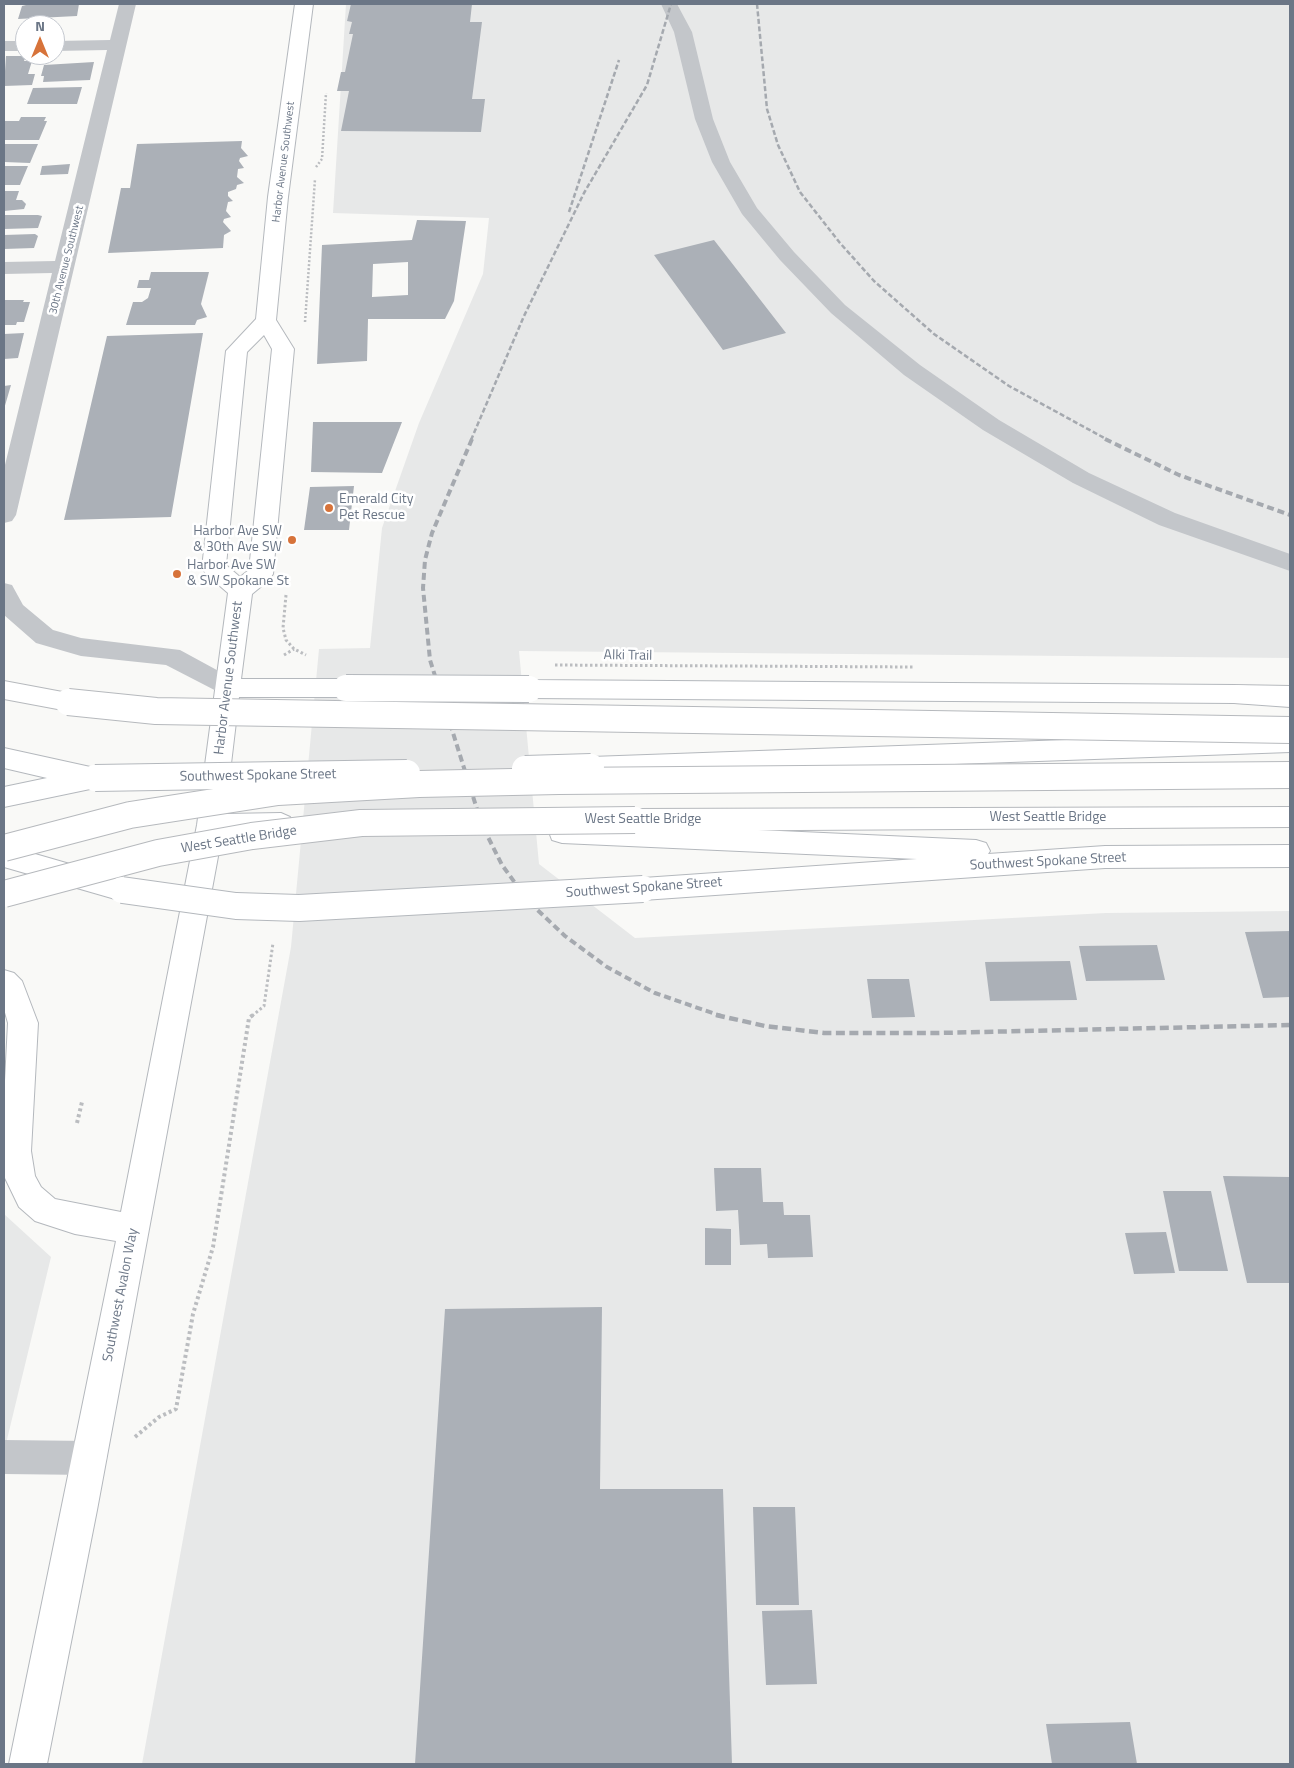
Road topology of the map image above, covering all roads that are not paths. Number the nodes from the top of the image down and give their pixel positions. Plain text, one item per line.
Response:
1 (127, 4) edge
2 (304, 4) edge
3 (669, 4) edge
4 (117, 45) junction
5 (65, 46) edge
6 (65, 267) junction
7 (4, 268) edge
8 (266, 320) junction
9 (4, 515) edge
10 (1290, 563) edge
11 (240, 590) junction
12 (4, 591) edge
13 (228, 688) junction
14 (4, 690) edge
15 (1290, 696) edge
16 (1290, 730) edge
17 (1290, 742) edge
18 (4, 758) edge
19 (1290, 775) edge
20 (95, 778) junction
21 (4, 797) edge
22 (1290, 817) edge
23 (210, 825) junction
24 (4, 848) edge
25 (4, 856) edge
26 (1290, 856) edge
27 (1105, 857) junction
28 (4, 894) edge
29 (4, 982) edge
30 (133, 1229) junction
31 (4, 1457) edge
32 (90, 1458) junction
33 (28, 1764) edge

1 - 4 street, 30th Avenue Southwest
2 - 8 main road, Harbor Avenue Southwest
3 - 10 street
4 - 5 street
4 - 6 street, 30th Avenue Southwest
6 - 7 street
6 - 9 street, 30th Avenue Southwest
8 - 11 main road, Harbor Avenue Southwest
8 - 11 main road, Harbor Avenue Southwest
11 - 13 main road, Harbor Avenue Southwest
12 - 13 street
13 - 15 main road, bridge
13 - 23 main road, Harbor Avenue Southwest
14 - 16 main road, bridge
17 - 20 main road, Southwest Spokane Street, bridge
18 - 20 main road
19 - 24 main road, bridge
20 - 21 main road
22 - 28 main road, West Seattle Bridge, bridge
23 - 27 main road, bridge
23 - 30 main road, Southwest Avalon Way
25 - 27 main road, Southwest Spokane Street, bridge
26 - 27 main road, Southwest Spokane Street
29 - 30 main road
30 - 32 main road, Southwest Avalon Way
31 - 32 street
32 - 33 main road, Southwest Avalon Way

